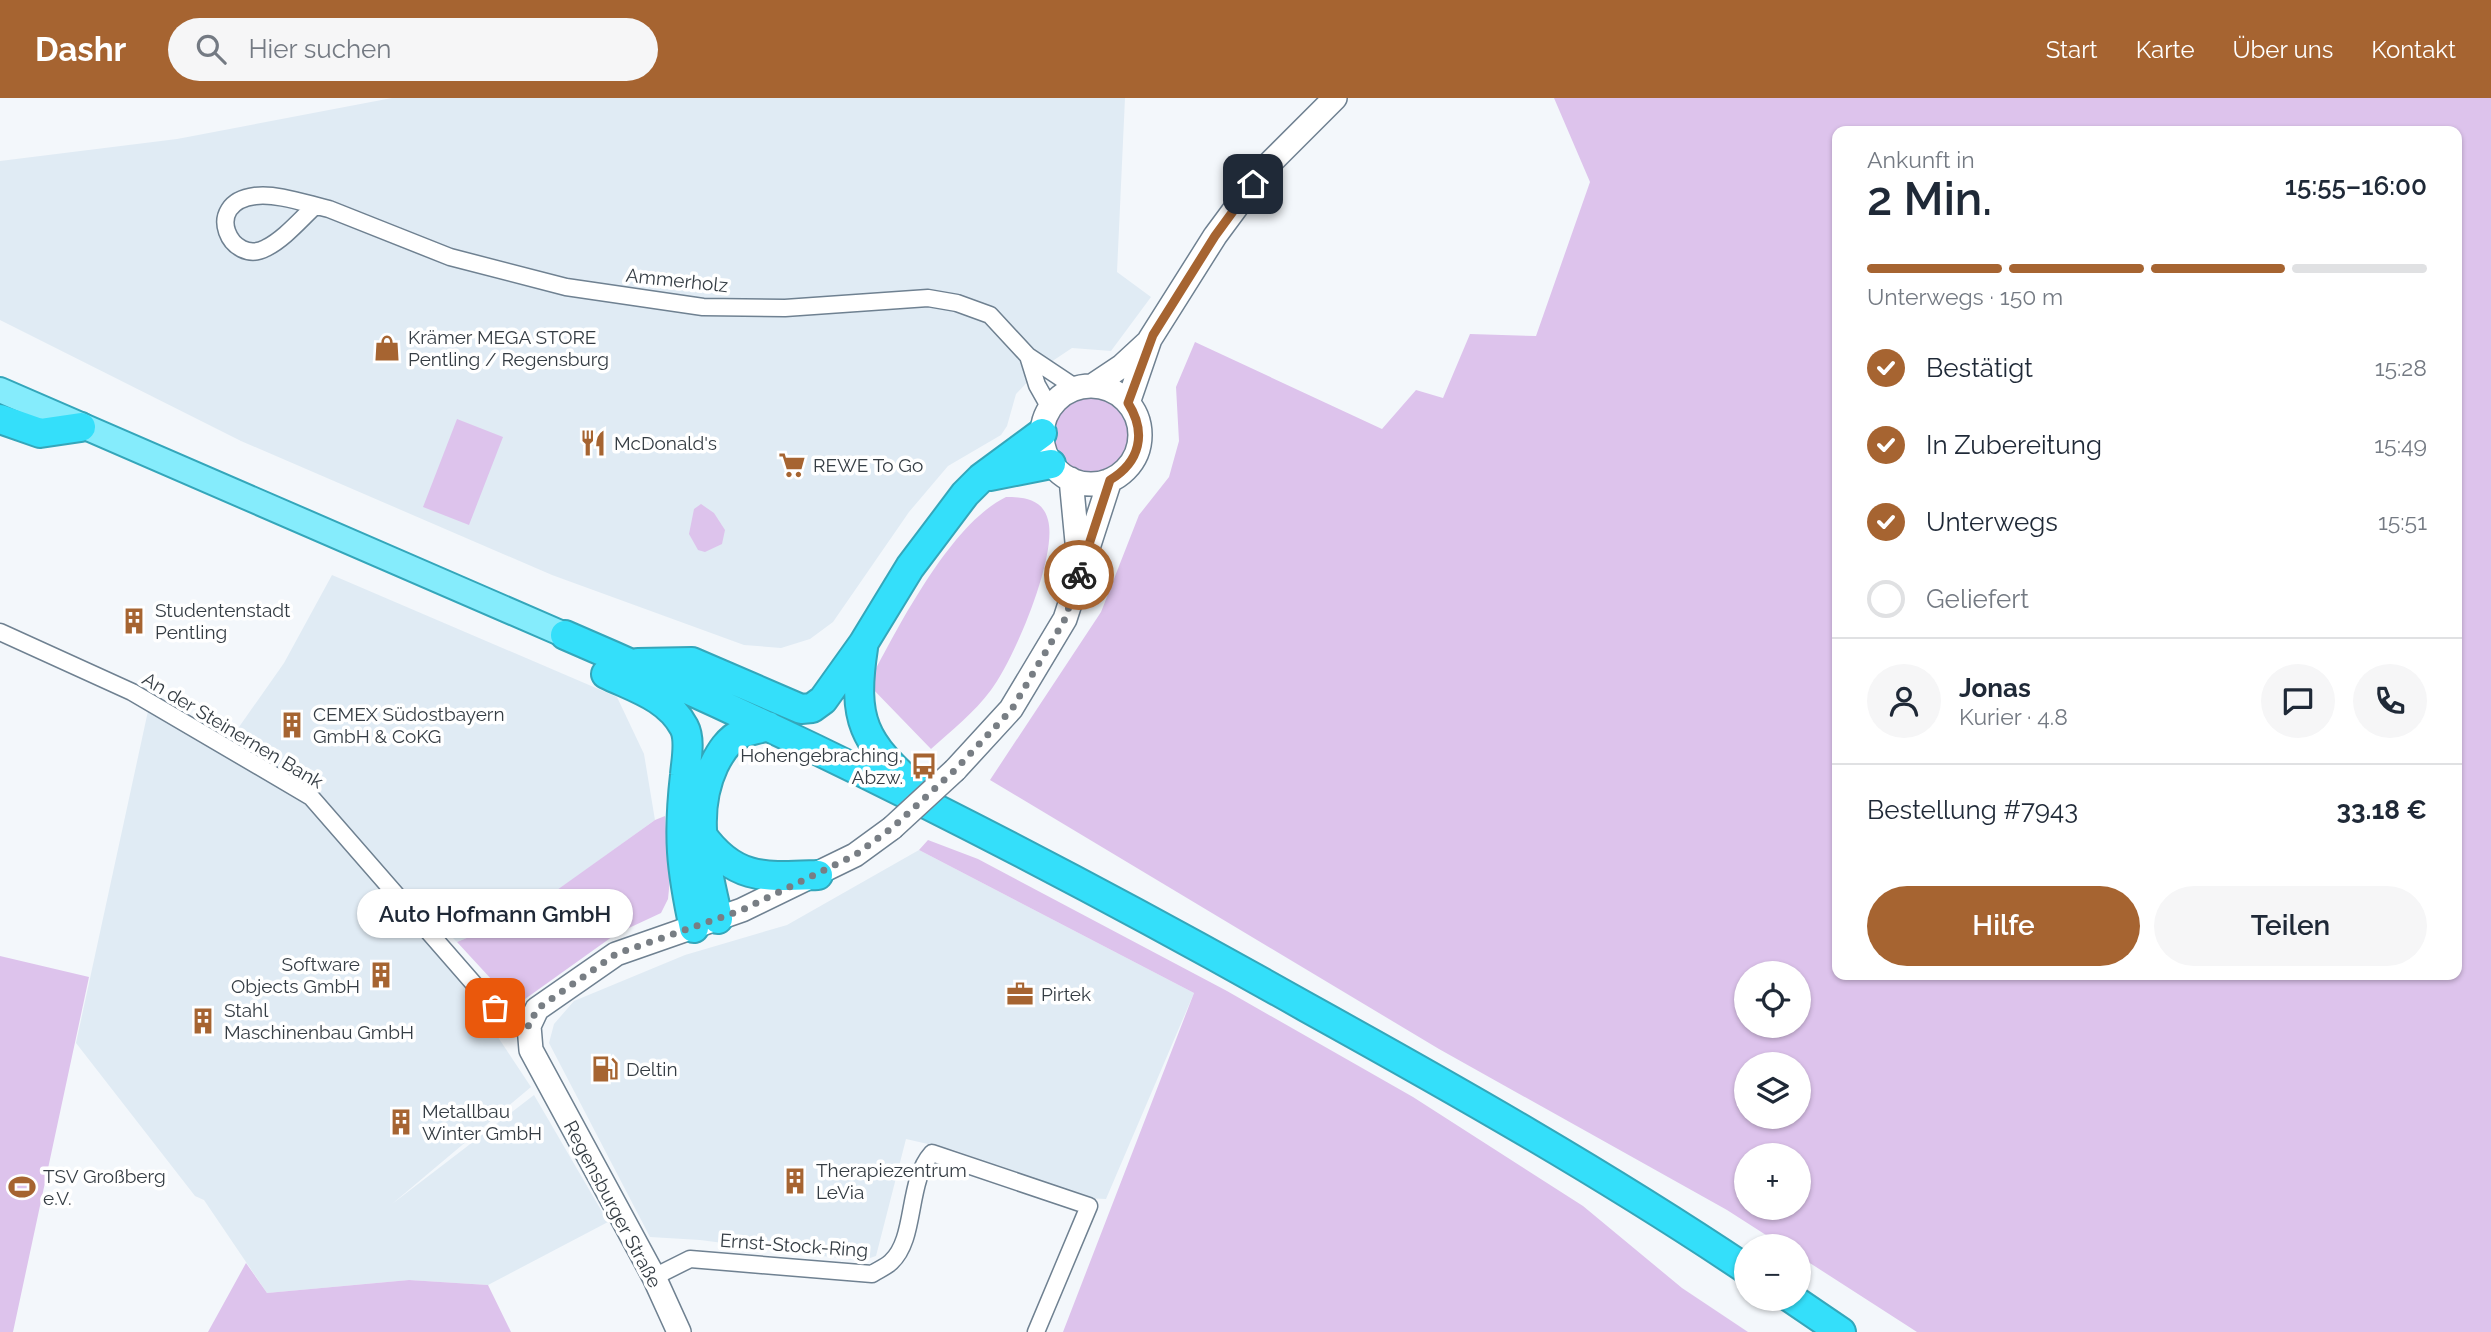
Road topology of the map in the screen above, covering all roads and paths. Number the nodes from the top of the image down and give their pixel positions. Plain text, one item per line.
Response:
1 (1335, 98) edge
2 (315, 206) junction
3 (1150, 340) junction
4 (1028, 356) junction
5 (1084, 387) junction
6 (0, 390) edge
7 (1128, 403) junction
8 (0, 419) edge
9 (1046, 420) junction
10 (81, 427) junction
11 (1061, 471) junction
12 (981, 478) junction
13 (1110, 480) junction
14 (1080, 572) junction
15 (0, 632) edge
16 (565, 635) junction
17 (863, 644) junction
18 (629, 664) junction
19 (768, 726) junction
20 (943, 811) junction
21 (701, 833) junction
22 (818, 875) junction
23 (706, 923) junction
24 (529, 1026) junction
25 (1734, 1261) edge
26 (654, 1277) junction
27 (1810, 1311) edge
28 (678, 1332) edge
29 (1036, 1332) edge
30 (1841, 1332) edge

1 - 3 street
2 - 2 street, Ammerholz
2 - 4 street, Ammerholz
3 - 5 street
3 - 7 street
4 - 5 street, Ammerholz
4 - 9 street, Ammerholz
5 - 7 street
5 - 9 street
6 - 10 main road
7 - 13 street
8 - 10 highway
9 - 11 street
9 - 12 highway
10 - 16 main road
11 - 12 highway
11 - 13 street
11 - 14 street
12 - 17 highway
13 - 14 street
14 - 22 street, bridge
15 - 24 street, An der Steinernen Bank
16 - 18 highway
16 - 23 highway
17 - 18 highway
17 - 20 highway
18 - 19 highway
19 - 20 highway
19 - 21 highway
20 - 25 highway
21 - 22 highway
21 - 23 highway
22 - 23 street
23 - 24 street
24 - 26 street, Regensburger Straße
26 - 28 street, Regensburger Straße
26 - 29 street, Ernst-Stock-Ring
27 - 30 highway

